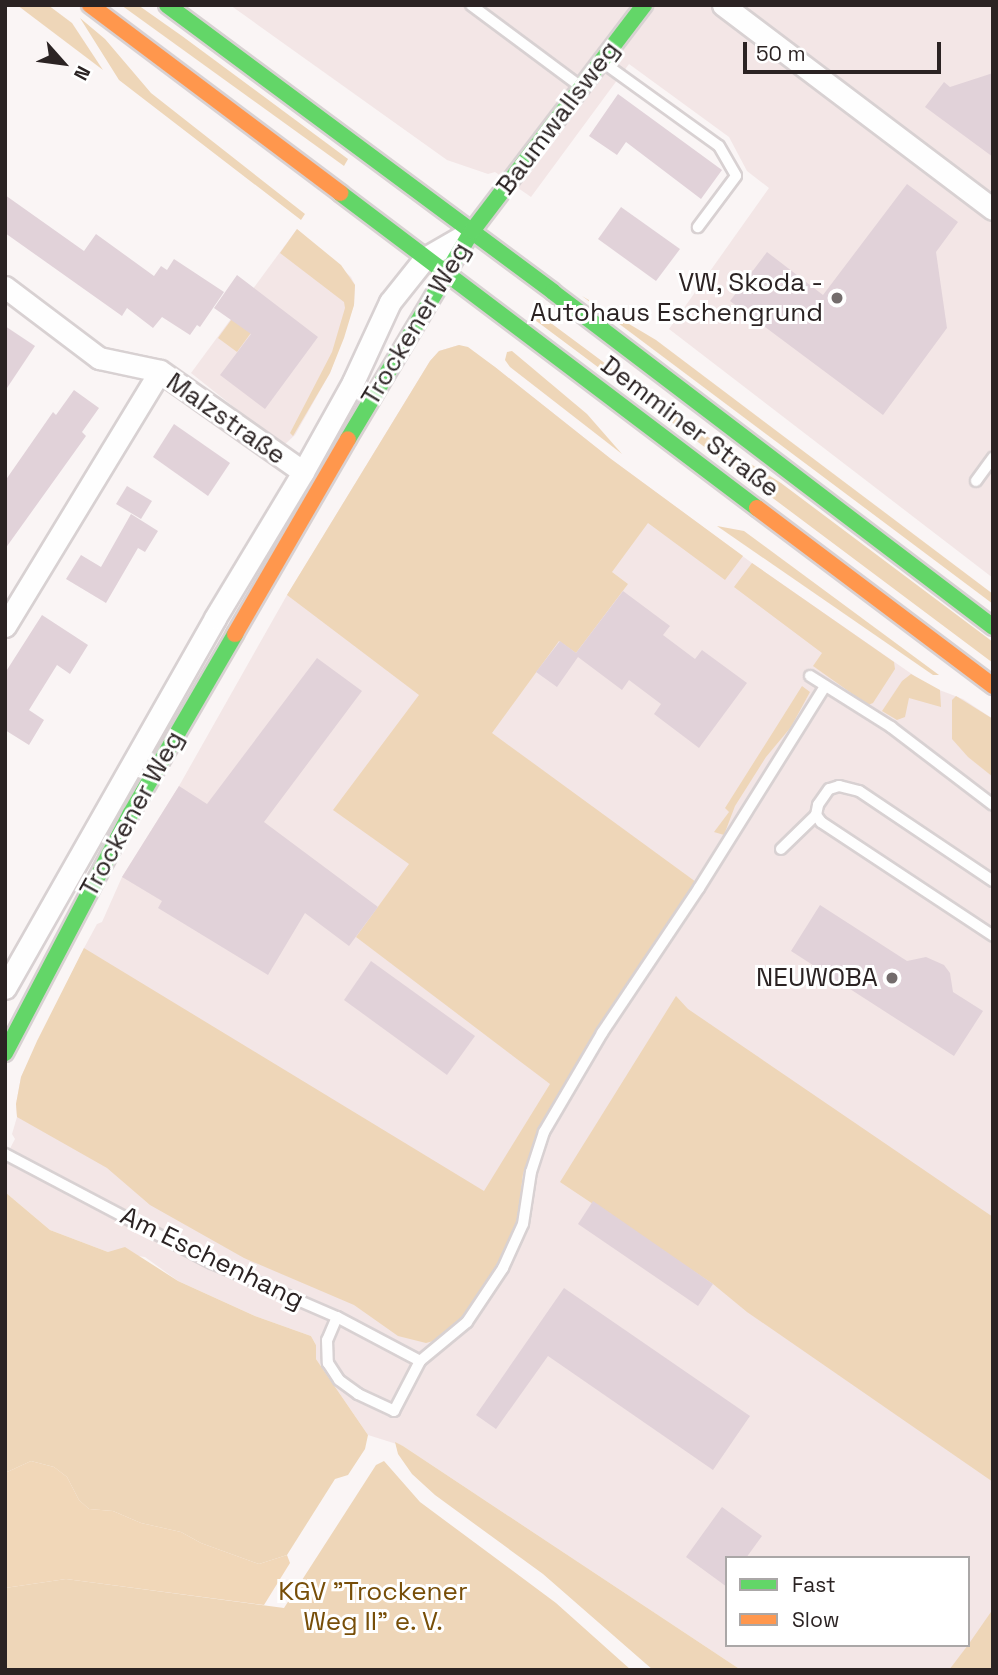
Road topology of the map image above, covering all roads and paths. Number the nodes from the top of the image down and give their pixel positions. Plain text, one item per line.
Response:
1 (90, 5) edge
2 (167, 5) edge
3 (471, 5) edge
4 (644, 5) edge
5 (723, 5) edge
6 (601, 61) junction
7 (582, 87) junction
8 (993, 209) edge
9 (698, 228) dead end
10 (472, 231) junction
11 (425, 258) junction
12 (446, 274) junction
13 (5, 287) edge
14 (160, 371) junction
15 (993, 458) edge
16 (303, 472) junction
17 (976, 481) dead end
18 (5, 626) edge
19 (993, 627) edge
20 (810, 676) dead end
21 (993, 686) edge
22 (825, 687) junction
23 (993, 804) edge
24 (816, 815) junction
25 (781, 849) dead end
26 (993, 881) edge
27 (993, 936) edge
28 (5, 988) edge
29 (5, 1053) edge
30 (5, 1154) edge
31 (337, 1317) junction
32 (420, 1361) junction

1 - 11 main road, Demminer Straße
2 - 10 main road, Demminer Straße
3 - 7 lane
4 - 6 main road, Baumwallsweg
5 - 8 street
6 - 7 main road, Baumwallsweg
6 - 9 lane
7 - 10 main road, Baumwallsweg
10 - 11 street, Trockener Weg
10 - 12 main road, Trockener Weg
10 - 19 main road, Demminer Straße
11 - 12 main road, Demminer Straße
11 - 16 street, Trockener Weg
12 - 21 main road, Demminer Straße
12 - 29 main road, Trockener Weg
13 - 14 street, Malzstraße
14 - 16 street, Malzstraße
14 - 18 street
15 - 17 lane
16 - 28 street, Trockener Weg
20 - 22 lane
22 - 23 lane
22 - 32 lane
24 - 25 lane
24 - 26 lane
24 - 27 lane
30 - 31 lane, Am Eschenhang
31 - 32 lane, Am Eschenhang
31 - 32 lane

